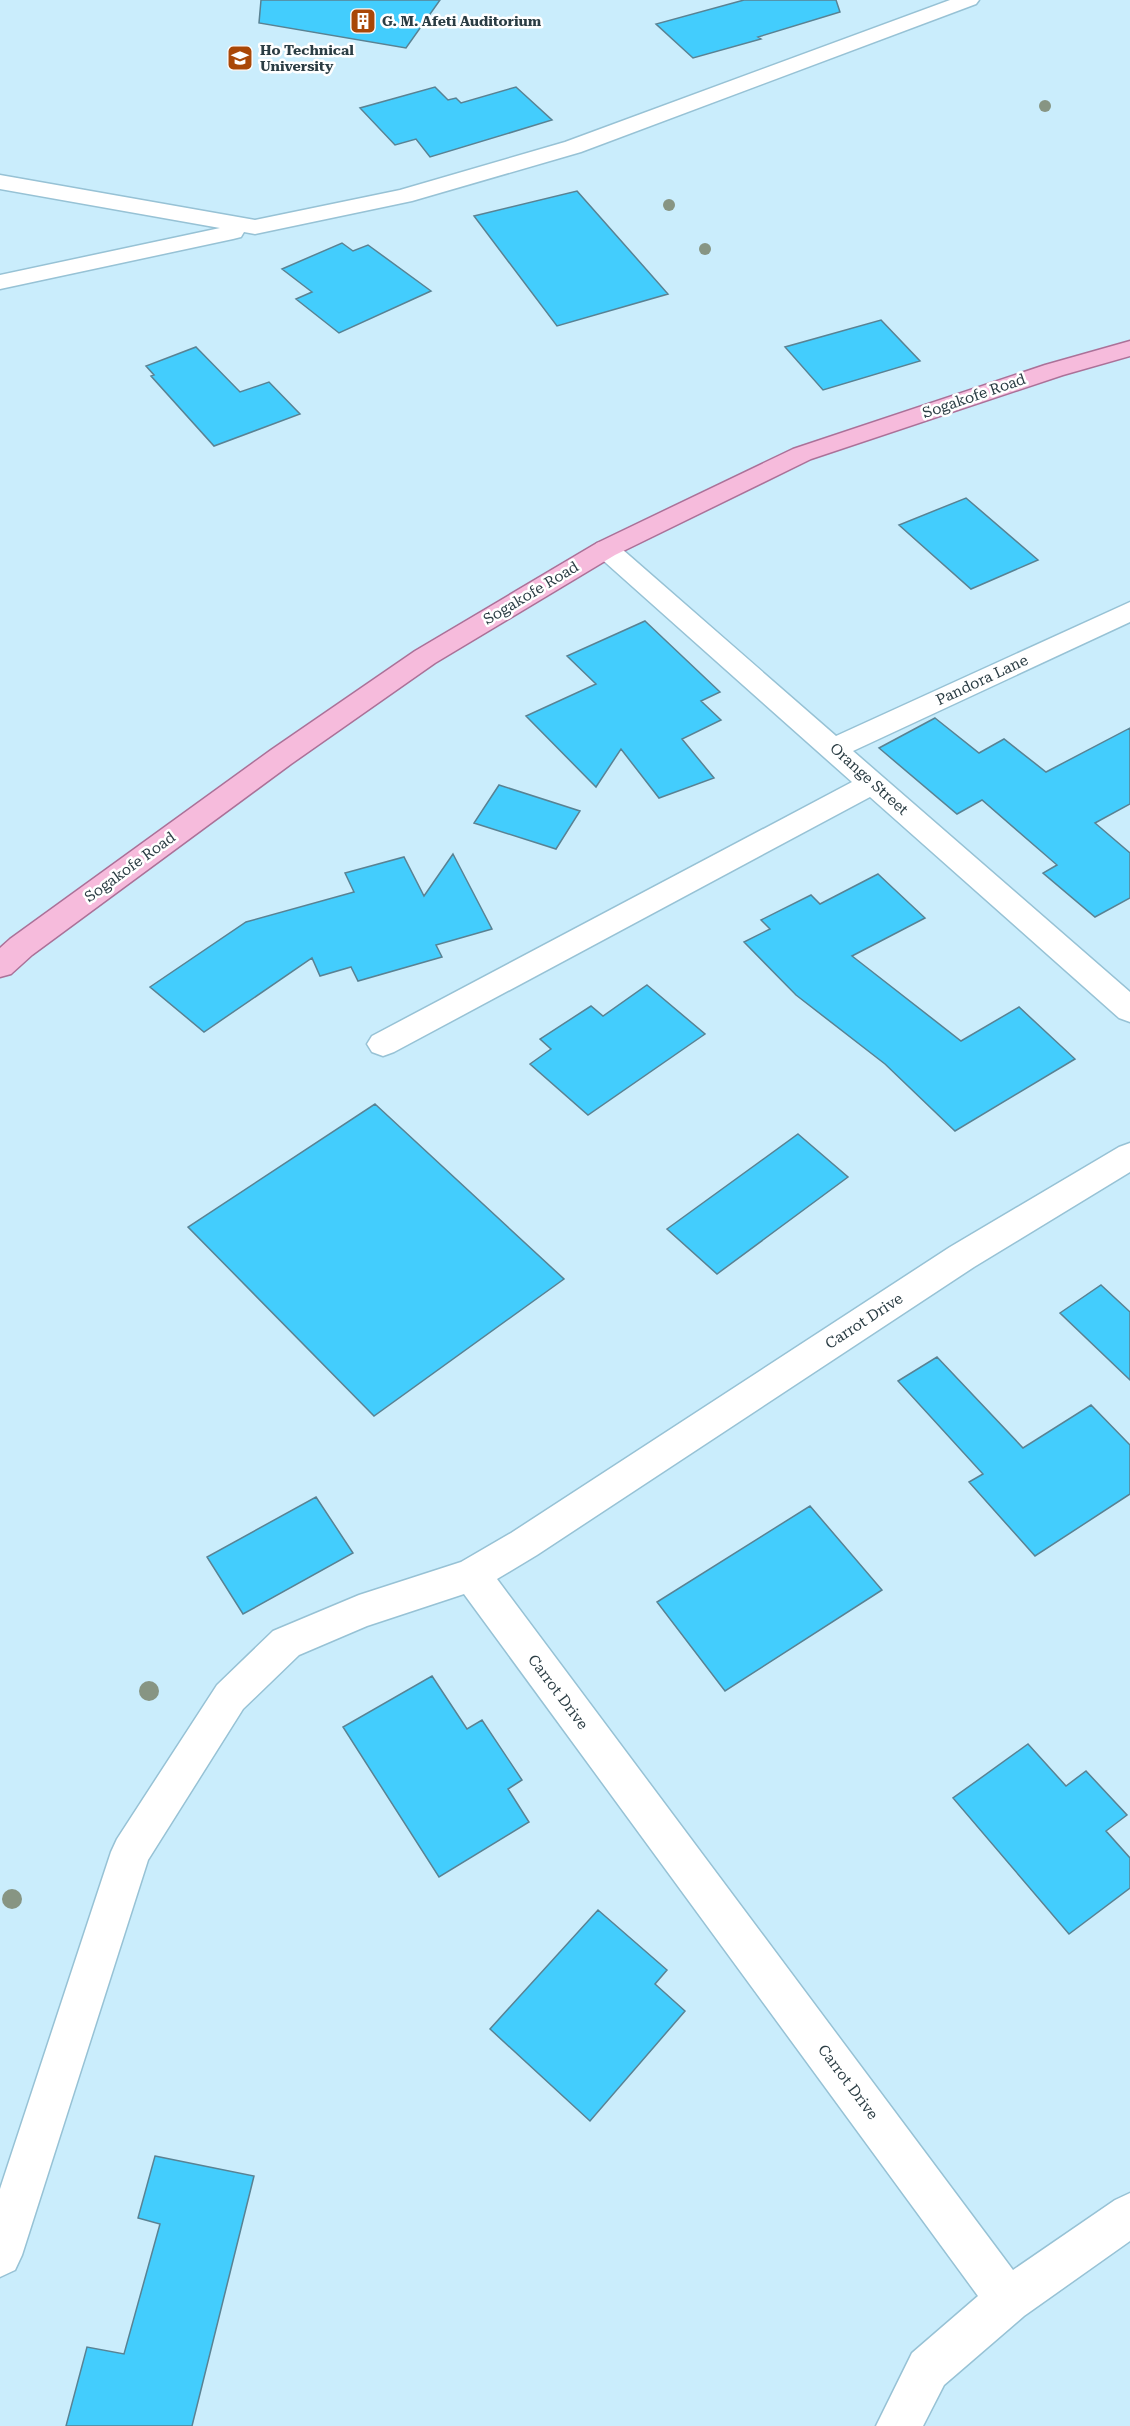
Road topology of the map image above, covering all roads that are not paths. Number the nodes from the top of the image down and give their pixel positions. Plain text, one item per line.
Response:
1 (969, 0) edge
2 (0, 182) edge
3 (282, 221) junction
4 (0, 282) edge
5 (1130, 348) edge
6 (606, 549) junction
7 (1130, 611) edge
8 (835, 748) junction
9 (873, 783) junction
10 (0, 966) edge
11 (1130, 1010) edge
12 (383, 1044) dead end
13 (1130, 1156) edge
14 (472, 1575) junction
15 (1130, 2215) edge
16 (0, 2256) edge
17 (1008, 2300) junction
18 (899, 2426) edge

1 - 3 street
2 - 3 street
3 - 4 street
5 - 6 main road, Sogakofe Road
6 - 8 street, Orange Street
6 - 10 main road, Sogakofe Road
7 - 8 street, Pandora Lane
8 - 9 street, Orange Street
9 - 11 street, Orange Street
9 - 12 street
13 - 14 street, Carrot Drive
14 - 16 street
14 - 17 street, Carrot Drive
15 - 17 street
17 - 18 street

